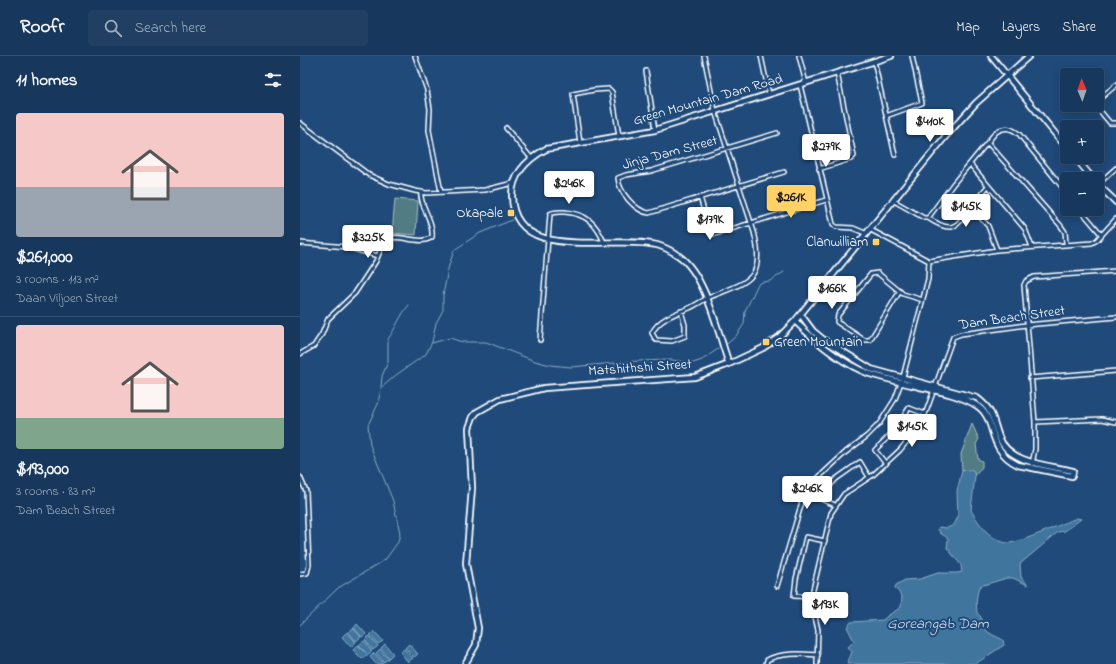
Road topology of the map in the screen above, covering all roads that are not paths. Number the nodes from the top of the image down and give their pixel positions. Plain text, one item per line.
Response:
1 (415, 56) edge
2 (704, 56) edge
3 (761, 56) edge
4 (800, 56) edge
5 (891, 56) edge
6 (912, 56) edge
7 (991, 56) edge
8 (1028, 56) edge
9 (874, 61) junction
10 (646, 72) dead end
11 (837, 73) junction
12 (1008, 75) junction
13 (806, 83) junction
14 (800, 85) junction
15 (1116, 85) edge
16 (770, 94) junction
17 (1104, 95) edge
18 (715, 111) junction
19 (1101, 112) edge
20 (886, 116) junction
21 (300, 123) edge
22 (1116, 123) edge
23 (506, 128) dead end
24 (655, 130) junction
25 (777, 133) dead end
26 (619, 136) junction
27 (1060, 139) edge
28 (580, 143) junction
29 (988, 143) junction
30 (728, 149) junction
31 (895, 155) dead end
32 (532, 159) junction
33 (970, 164) junction
34 (1081, 164) edge
35 (1116, 168) edge
36 (819, 169) junction
37 (784, 172) dead end
38 (1087, 172) edge
39 (1104, 178) edge
40 (513, 183) junction
41 (1060, 184) edge
42 (739, 185) junction
43 (988, 186) junction
44 (1104, 191) edge
45 (421, 192) junction
46 (440, 192) junction
47 (700, 198) junction
48 (826, 200) junction
49 (894, 201) junction
50 (1116, 202) edge
51 (970, 207) junction
52 (1086, 216) edge
53 (928, 218) junction
54 (1116, 219) edge
55 (752, 224) junction
56 (871, 230) junction
57 (867, 234) junction
58 (1101, 234) junction
59 (548, 240) junction
60 (604, 242) junction
61 (300, 243) edge
62 (1066, 243) junction
63 (1032, 247) junction
64 (997, 250) junction
65 (378, 256) junction
66 (929, 261) junction
67 (1116, 271) edge
68 (900, 292) junction
69 (706, 298) junction
70 (923, 300) junction
71 (681, 311) junction
72 (801, 314) junction
73 (1116, 317) edge
74 (796, 322) junction
75 (1026, 325) junction
76 (540, 340) dead end
77 (300, 354) edge
78 (729, 364) junction
79 (1116, 371) edge
80 (903, 377) junction
81 (1030, 378) junction
82 (902, 382) junction
83 (935, 388) junction
84 (925, 414) junction
85 (1035, 422) junction
86 (1116, 422) edge
87 (1033, 462) junction
88 (886, 464) junction
89 (1031, 467) junction
90 (869, 477) junction
91 (300, 478) edge
92 (835, 505) junction
93 (824, 541) junction
94 (300, 574) edge
95 (777, 586) dead end
96 (811, 597) junction
97 (818, 655) junction
98 (465, 664) edge
99 (766, 664) edge
100 (817, 664) edge

1 - 46 street
2 - 18 street
3 - 16 street
4 - 13 street
5 - 9 street, Green Mountain Dam Road
6 - 20 street
7 - 12 street
8 - 12 street, Matshithshi Street
9 - 11 street, Green Mountain Dam Road
9 - 20 street
10 - 24 street
11 - 13 street, Green Mountain Dam Road
11 - 36 street
12 - 27 street
12 - 49 street, Matshithshi Street
13 - 14 street, Green Mountain Dam Road
14 - 16 street, Green Mountain Dam Road
14 - 36 street
15 - 17 street
16 - 18 street, Green Mountain Dam Road
18 - 24 street, Green Mountain Dam Road
18 - 30 street
19 - 22 street
20 - 31 street
21 - 45 street
23 - 32 street
24 - 26 street, Green Mountain Dam Road
25 - 30 street
26 - 28 street, Green Mountain Dam Road
26 - 28 street
28 - 32 street, Green Mountain Dam Road
29 - 33 street
29 - 41 street
29 - 62 street
30 - 42 street
30 - 47 street, Jinja Dam Street
32 - 40 street, Green Mountain Dam Road
33 - 43 street
33 - 53 street
34 - 38 street
35 - 39 street
36 - 48 street
37 - 42 street, Jinja Dam Street
40 - 46 street
40 - 59 street
42 - 47 street, Jinja Dam Street
42 - 55 street
43 - 51 street
43 - 63 street
44 - 50 street
45 - 46 street
45 - 65 street
47 - 55 street
48 - 55 street
48 - 57 street
49 - 53 street
49 - 56 street, Matshithshi Street
51 - 53 street
51 - 64 street
52 - 58 street
54 - 58 street
55 - 69 street
56 - 57 street, Matshithshi Street
56 - 66 street
57 - 72 street, Matshithshi Street
58 - 62 street
59 - 60 street
59 - 60 street
59 - 76 street
60 - 69 street
61 - 65 street
62 - 63 street
63 - 64 street
64 - 66 street
65 - 77 street
66 - 70 street
67 - 75 street
68 - 68 street
68 - 70 street
69 - 71 street
69 - 78 street
70 - 80 street
71 - 71 street
72 - 74 street, Matshithshi Street
72 - 80 street
73 - 75 street, Dam Beach Street
74 - 78 street, Matshithshi Street
74 - 82 street
75 - 81 street
75 - 83 street, Dam Beach Street
78 - 98 street, Matshithshi Street
79 - 81 street
80 - 82 street
80 - 83 street
81 - 85 street
82 - 83 street
82 - 95 street
83 - 84 street, Dam Beach Street
83 - 87 street
83 - 89 street
84 - 88 street, Dam Beach Street
84 - 88 street
85 - 86 street
85 - 87 street
87 - 89 street
87 - 89 street
88 - 90 street, Dam Beach Street
90 - 92 street, Dam Beach Street
90 - 92 street
91 - 94 street
92 - 93 street, Dam Beach Street
93 - 96 street, Dam Beach Street
93 - 96 street
96 - 97 street
97 - 99 street
97 - 100 street

